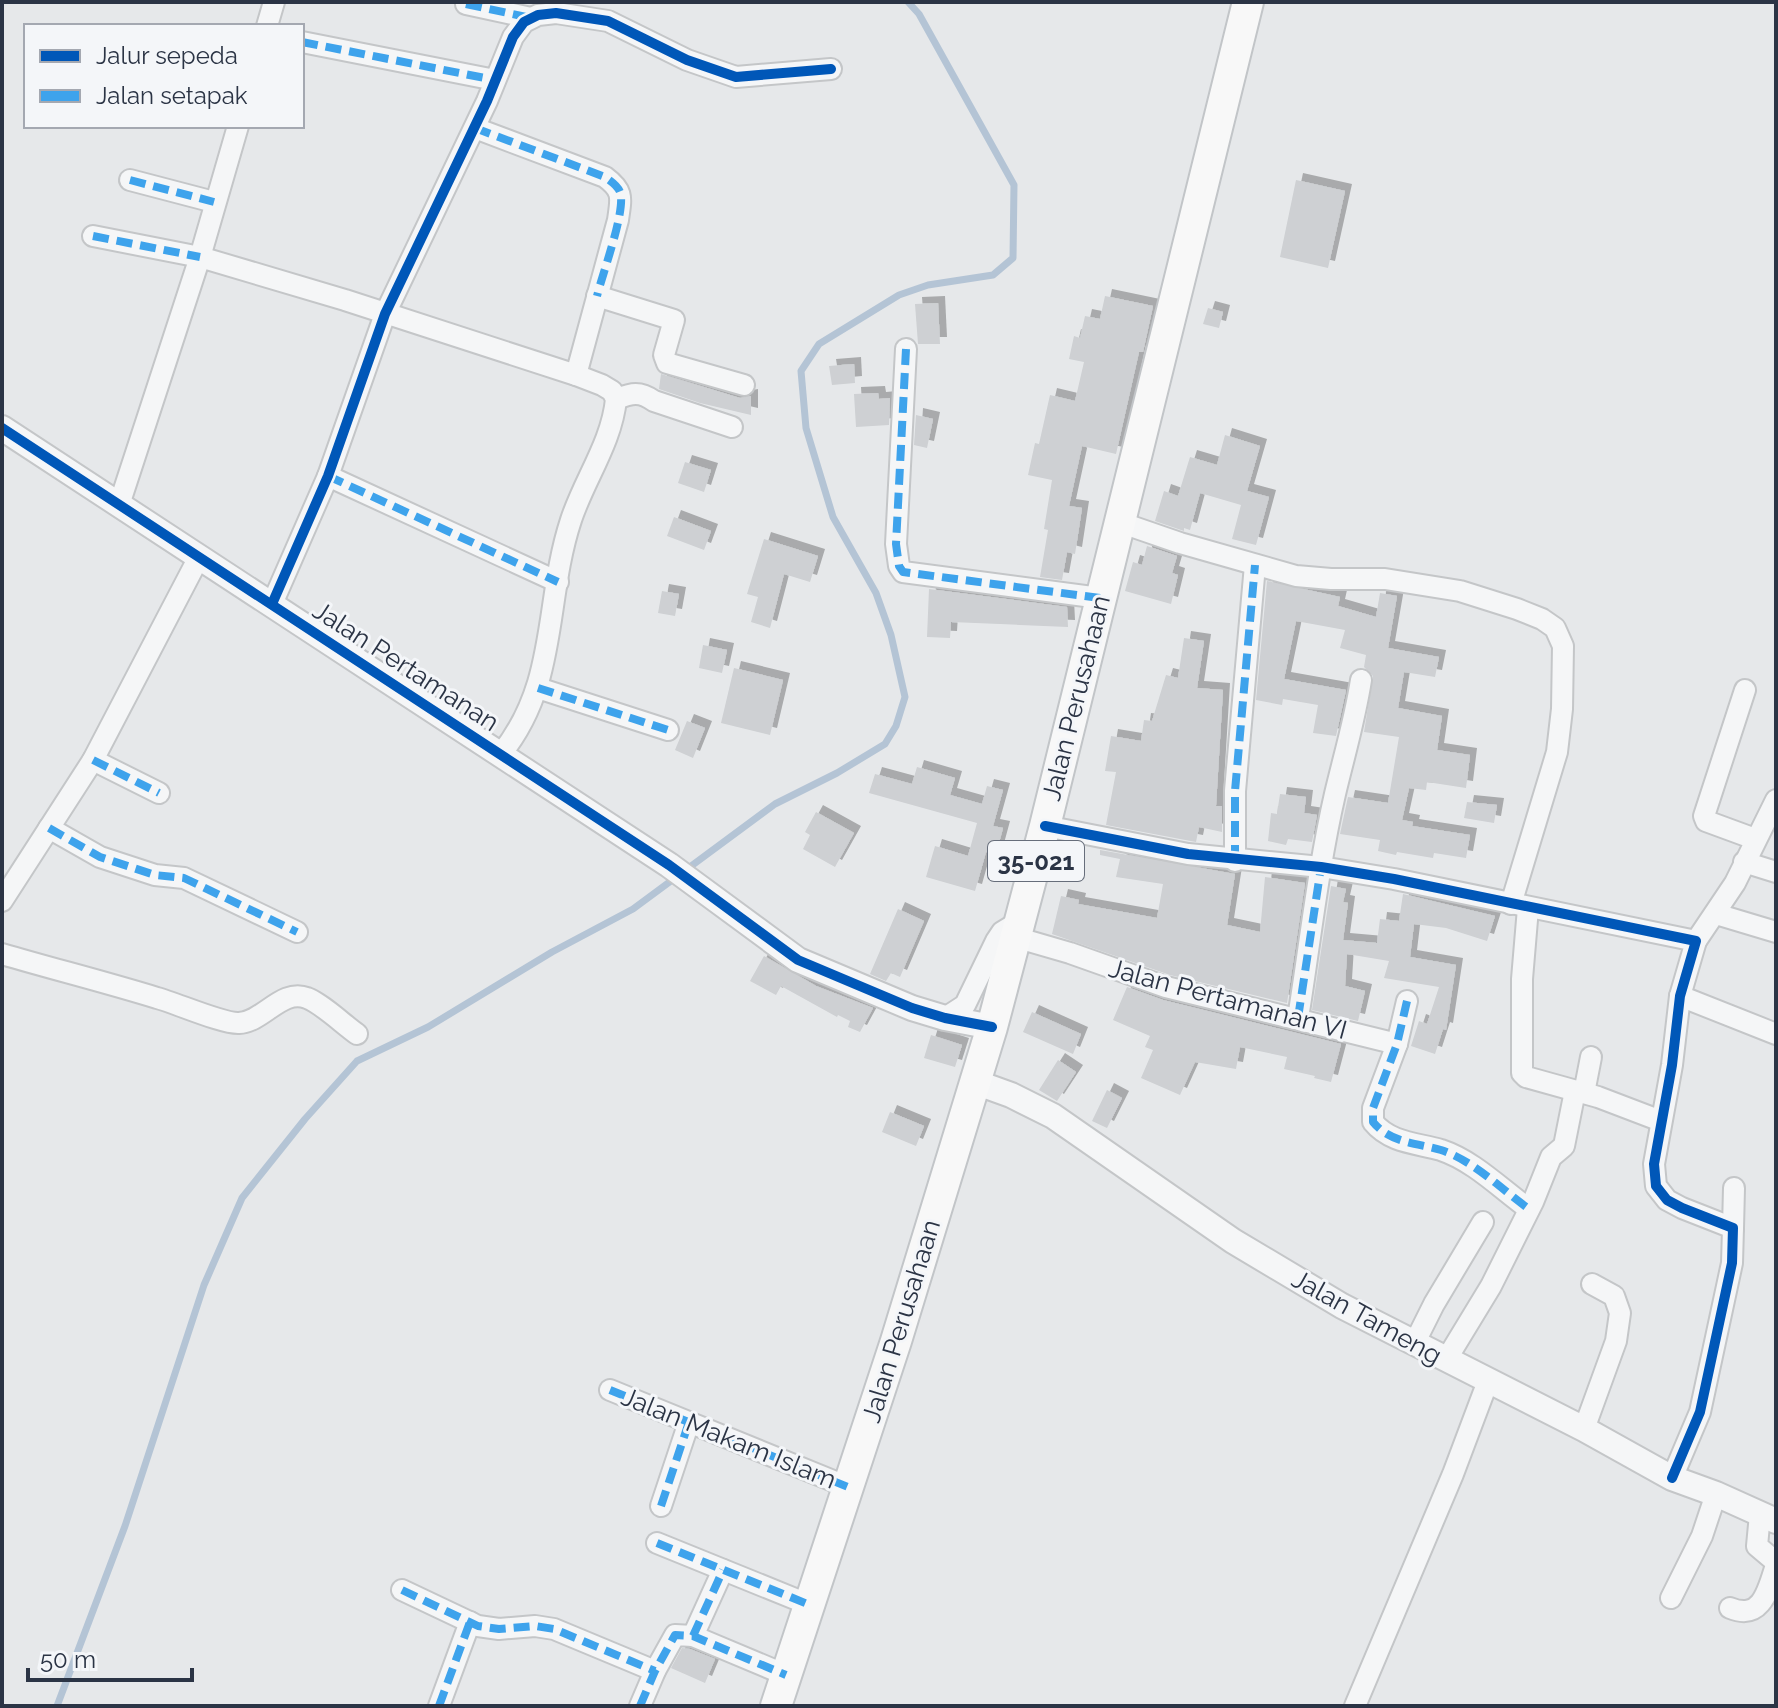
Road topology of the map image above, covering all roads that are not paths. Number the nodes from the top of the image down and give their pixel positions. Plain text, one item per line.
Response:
1 (274, 2) edge
2 (1248, 2) edge
3 (466, 4) dead end
4 (531, 18) junction
5 (268, 24) edge
6 (304, 42) edge
7 (831, 69) dead end
8 (495, 80) junction
9 (237, 128) edge
10 (475, 128) junction
11 (130, 180) dead end
12 (214, 202) junction
13 (93, 236) dead end
14 (200, 257) junction
15 (597, 296) junction
16 (385, 314) junction
17 (906, 349) dead end
18 (576, 375) junction
19 (744, 385) dead end
20 (616, 399) junction
21 (732, 427) dead end
22 (2, 428) edge
23 (328, 476) junction
24 (119, 505) junction
25 (1119, 522) junction
26 (199, 557) junction
27 (1255, 565) junction
28 (558, 582) junction
29 (1100, 598) junction
30 (272, 604) junction
31 (1361, 680) dead end
32 (538, 688) junction
33 (1745, 690) dead end
34 (668, 730) dead end
35 (501, 754) junction
36 (93, 760) junction
37 (159, 793) dead end
38 (1776, 800) edge
39 (1045, 826) junction
40 (49, 828) junction
41 (1755, 839) junction
42 (1235, 861) junction
43 (1744, 862) junction
44 (1321, 867) junction
45 (1776, 872) edge
46 (2, 901) edge
47 (1519, 906) junction
48 (1716, 914) junction
49 (1017, 929) junction
50 (297, 932) dead end
51 (1776, 932) edge
52 (1696, 941) junction
53 (2, 954) edge
54 (1680, 996) junction
55 (1407, 1001) dead end
56 (945, 1018) junction
57 (1298, 1018) junction
58 (992, 1027) junction
59 (357, 1034) dead end
60 (1776, 1034) edge
61 (1397, 1044) junction
62 (1591, 1057) dead end
63 (975, 1082) junction
64 (1580, 1092) junction
65 (1661, 1121) junction
66 (1734, 1188) dead end
67 (1529, 1209) junction
68 (1483, 1222) dead end
69 (1733, 1228) junction
70 (1592, 1284) dead end
71 (1414, 1344) junction
72 (1446, 1360) junction
73 (1488, 1381) junction
74 (610, 1390) dead end
75 (689, 1422) junction
76 (1584, 1429) junction
77 (1672, 1478) junction
78 (848, 1487) junction
79 (1716, 1494) junction
80 (661, 1506) dead end
81 (1768, 1517) edge
82 (657, 1543) dead end
83 (1776, 1564) edge
84 (723, 1570) junction
85 (402, 1590) dead end
86 (1671, 1598) dead end
87 (810, 1605) junction
88 (1730, 1608) dead end
89 (470, 1622) junction
90 (693, 1636) junction
91 (655, 1671) junction
92 (786, 1675) junction
93 (439, 1706) edge
94 (640, 1706) edge
95 (776, 1706) edge
96 (1355, 1706) edge

1 - 5 street
2 - 25 main road, Jalan Perusahaan / 35-021
3 - 4 street
4 - 7 street
4 - 8 street
6 - 8 street
8 - 10 street
9 - 12 street
10 - 15 street
10 - 16 street
11 - 12 street
12 - 14 street
13 - 14 street
14 - 16 street
14 - 24 street
15 - 18 street
15 - 19 street
16 - 18 street
16 - 23 street
17 - 29 street
18 - 20 street
20 - 21 street
20 - 28 street
22 - 24 street, Jalan Pertamanan
23 - 28 street
23 - 30 street
24 - 26 street, Jalan Pertamanan
25 - 27 street
25 - 29 main road, Jalan Perusahaan / 35-021
26 - 30 street, Jalan Pertamanan
26 - 36 street
27 - 42 street
27 - 47 street
28 - 32 street
29 - 39 main road, Jalan Perusahaan / 35-021
30 - 35 street, Jalan Pertamanan
31 - 44 street
32 - 34 street
32 - 35 street
33 - 41 street
35 - 56 street, Jalan Pertamanan
36 - 37 street
36 - 40 street
38 - 41 street
39 - 42 street
39 - 49 main road, Jalan Perusahaan / 35-021
40 - 46 street
40 - 50 street
41 - 43 street
42 - 44 street
43 - 45 street
43 - 48 street
44 - 47 street
44 - 57 street
47 - 52 street
47 - 64 street
48 - 51 street
48 - 52 street
49 - 56 street
49 - 57 street, Jalan Pertamanan VI
49 - 58 main road, Jalan Perusahaan / 35-021
52 - 54 street
53 - 59 street
54 - 60 street
54 - 65 street
55 - 61 street
56 - 58 street, Jalan Pertamanan
57 - 61 street, Jalan Pertamanan VI
58 - 63 main road, Jalan Perusahaan / 35-021
61 - 67 street
62 - 64 street
63 - 71 street, Jalan Tameng
63 - 78 main road, Jalan Perusahaan / 35-021
64 - 65 street
64 - 67 street
65 - 69 street
66 - 69 street
67 - 72 street
68 - 71 street
69 - 77 street
70 - 76 street
71 - 72 street, Jalan Tameng
72 - 73 street, Jalan Tameng
73 - 76 street, Jalan Tameng
73 - 96 street
74 - 75 street, Jalan Makam Islam
75 - 78 street, Jalan Makam Islam
75 - 80 street
76 - 77 street, Jalan Tameng
77 - 79 street, Jalan Tameng
78 - 87 main road, Jalan Perusahaan / 35-021
79 - 81 street, Jalan Tameng
79 - 86 street
81 - 83 street
82 - 84 street
83 - 88 street
84 - 87 street
84 - 90 street
85 - 89 street
87 - 92 main road, Jalan Perusahaan / 35-021
89 - 91 street
89 - 93 street
90 - 91 street
90 - 92 street
91 - 94 street
92 - 95 main road, Jalan Perusahaan / 35-021

